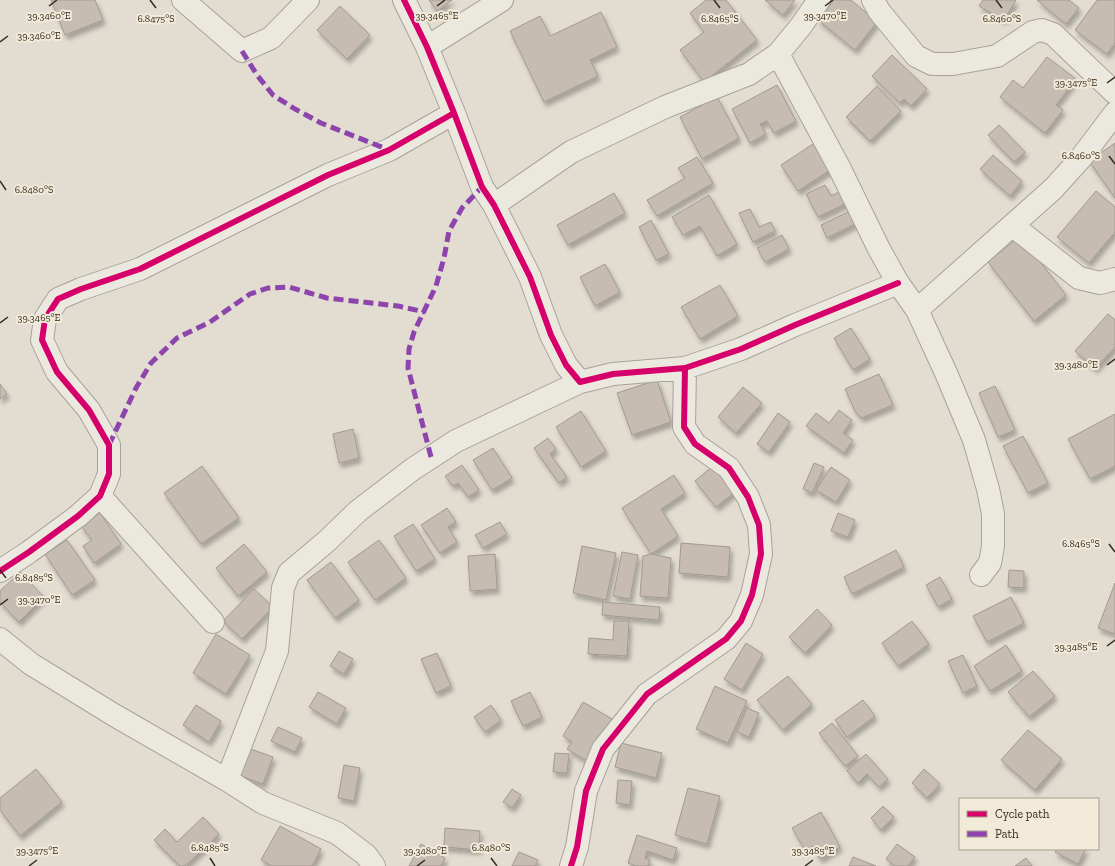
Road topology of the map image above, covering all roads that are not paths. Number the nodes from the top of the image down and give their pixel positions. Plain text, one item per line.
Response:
1 (183, 0) edge
2 (307, 0) edge
3 (404, 0) edge
4 (502, 0) edge
5 (819, 0) edge
6 (873, 0) edge
7 (427, 47) junction
8 (778, 54) junction
9 (1115, 92) edge
10 (454, 113) junction
11 (1115, 113) edge
12 (494, 205) junction
13 (1013, 226) junction
14 (1115, 279) edge
15 (898, 283) junction
16 (917, 310) junction
17 (685, 368) junction
18 (580, 382) junction
19 (100, 496) junction
20 (0, 571) edge
21 (981, 575) dead end
22 (213, 622) dead end
23 (0, 639) edge
24 (227, 780) junction
25 (374, 866) edge
26 (570, 866) edge

1 - 2 street
3 - 7 street
4 - 7 street
5 - 8 street
6 - 9 street
7 - 10 street
8 - 12 street
8 - 15 street
10 - 12 street
10 - 19 street
11 - 13 street
12 - 18 street
13 - 14 street
13 - 16 street
15 - 16 street
15 - 17 street
16 - 21 street
17 - 18 street
17 - 26 street
18 - 24 street
19 - 20 street
19 - 22 street
23 - 24 street
24 - 25 street

